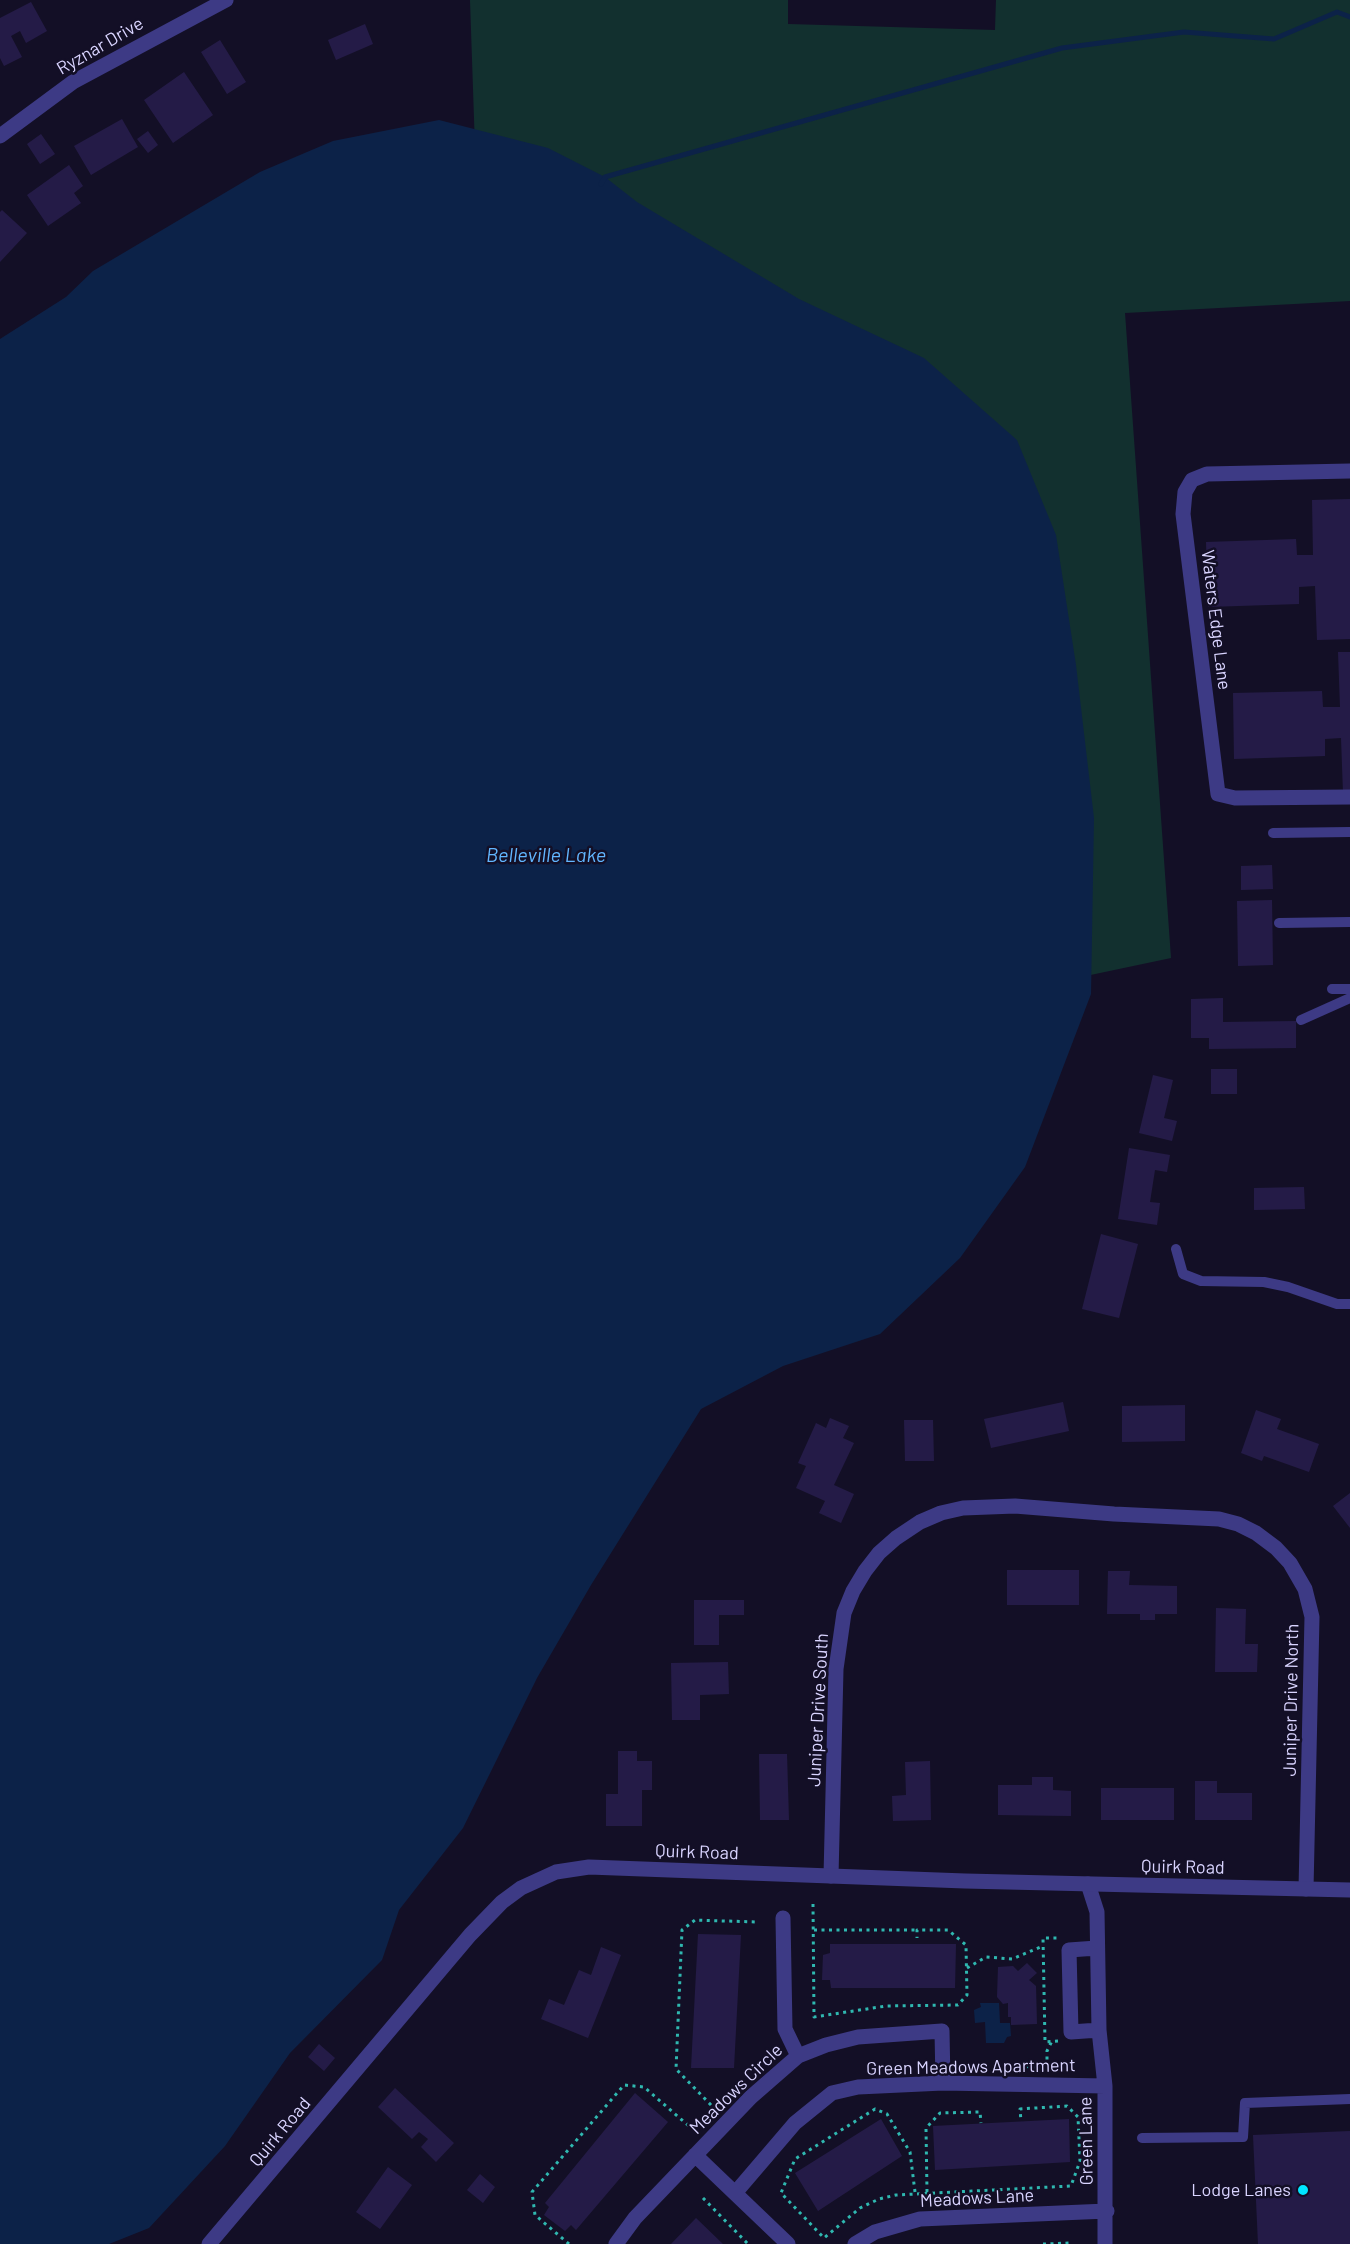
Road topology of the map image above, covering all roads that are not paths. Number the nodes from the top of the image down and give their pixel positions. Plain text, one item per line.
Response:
1 (226, 0) edge
2 (0, 136) edge
3 (1350, 471) edge
4 (1350, 797) edge
5 (1350, 832) edge
6 (1273, 833) dead end
7 (1350, 922) edge
8 (1280, 923) dead end
9 (1332, 989) dead end
10 (1350, 989) edge
11 (1350, 998) edge
12 (1301, 1020) dead end
13 (1176, 1249) dead end
14 (1350, 1304) edge
15 (1114, 1514) joint
16 (831, 1876) junction
17 (1088, 1884) junction
18 (1306, 1889) junction
19 (1350, 1890) edge
20 (783, 1918) dead end
21 (1097, 1948) junction
22 (1099, 2030) junction
23 (798, 2056) junction
24 (943, 2083) junction
25 (1105, 2086) junction
26 (1350, 2099) edge
27 (1142, 2138) dead end
28 (695, 2155) junction
29 (736, 2192) junction
30 (1107, 2211) junction
31 (209, 2244) edge
32 (616, 2244) edge
33 (788, 2244) edge
34 (855, 2244) edge
35 (1105, 2244) edge

1 - 2 street, Ryznar Drive
3 - 4 street, Waters Edge Lane
5 - 6 lane
7 - 8 lane
9 - 10 lane
11 - 12 lane
13 - 14 lane
15 - 16 street, Juniper Drive South
15 - 18 street, Juniper Drive North
16 - 17 street, Quirk Road
16 - 31 street, Quirk Road
17 - 18 street, Quirk Road
17 - 21 street
18 - 19 street, Quirk Road
20 - 23 street
21 - 22 street, Green Lane
21 - 22 street
22 - 25 street, Green Lane
23 - 24 street, Meadows Circle
23 - 28 street, Meadows Circle
24 - 25 street, Green Meadows Apartment
24 - 29 street, Green Meadows Apartment
25 - 30 street, Green Lane
26 - 27 lane
28 - 29 street
28 - 32 street, Meadows Circle
29 - 33 street
30 - 34 street, Meadows Lane
30 - 35 street, Green Lane

